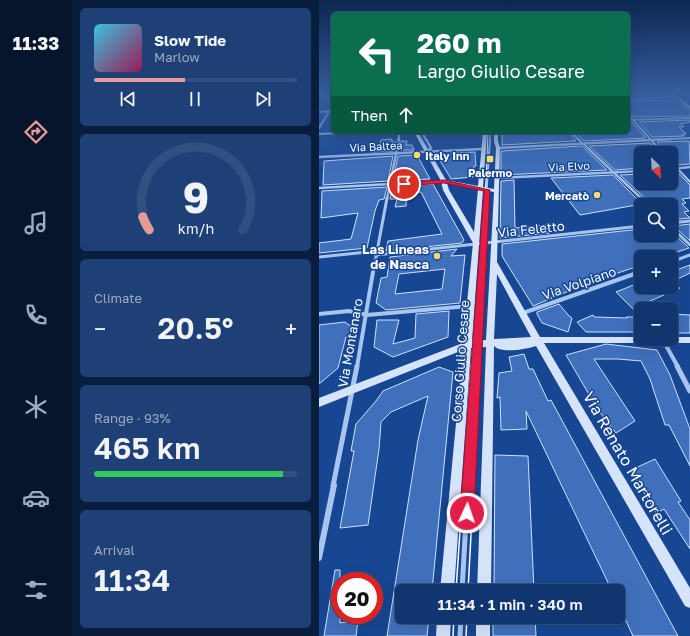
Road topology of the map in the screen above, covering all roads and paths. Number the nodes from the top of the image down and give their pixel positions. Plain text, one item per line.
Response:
1 (636, 123) edge
2 (331, 133) edge
3 (319, 134) edge
4 (400, 134) edge
5 (417, 134) edge
6 (485, 134) edge
7 (490, 134) edge
8 (496, 134) edge
9 (573, 134) edge
10 (690, 138) edge
11 (651, 140) junction
12 (583, 143) junction
13 (657, 146) edge
14 (498, 148) junction
15 (482, 149) junction
16 (428, 152) junction
17 (396, 153) junction
18 (319, 157) edge
19 (690, 167) edge
20 (678, 168) edge
21 (678, 169) edge
22 (634, 171) edge
23 (614, 172) junction
24 (497, 178) junction
25 (444, 182) junction
26 (690, 182) edge
27 (389, 185) junction
28 (480, 187) junction
29 (319, 188) edge
30 (487, 190) junction
31 (496, 191) junction
32 (641, 198) edge
33 (690, 221) edge
34 (678, 222) edge
35 (634, 227) edge
36 (678, 234) edge
37 (479, 243) junction
38 (494, 243) junction
39 (690, 245) edge
40 (377, 250) junction
41 (376, 255) junction
42 (690, 255) edge
43 (319, 257) edge
44 (678, 259) edge
45 (493, 260) junction
46 (634, 274) edge
47 (469, 306) junction
48 (523, 313) junction
49 (319, 314) edge
50 (367, 314) junction
51 (634, 340) edge
52 (678, 340) edge
53 (690, 340) edge
54 (539, 341) junction
55 (490, 344) junction
56 (472, 345) junction
57 (666, 346) edge
58 (353, 389) junction
59 (690, 391) edge
60 (319, 403) edge
61 (319, 558) edge
62 (448, 584) edge
63 (462, 584) edge
64 (484, 584) edge
65 (689, 598) edge
66 (444, 624) edge
67 (461, 624) edge
68 (483, 624) edge
69 (443, 636) edge
70 (460, 636) edge
71 (483, 636) edge

1 - 11 street
2 - 3 street
4 - 17 street, Via Montanaro
5 - 16 main road
6 - 15 main road
7 - 30 lane, Corso Giulio Cesare
8 - 14 main road
9 - 12 street
10 - 11 street
11 - 12 street
11 - 13 street
12 - 14 street
12 - 23 street
14 - 24 main road
15 - 16 street, Via Baltea
15 - 28 main road
16 - 17 street, Via Baltea
16 - 25 main road
17 - 18 street, Via Baltea
17 - 27 street, Via Montanaro
19 - 20 street
21 - 26 street
22 - 23 street, Via Elvo
23 - 24 street, Via Elvo
23 - 32 street
24 - 31 main road
25 - 27 street
25 - 28 main road
25 - 37 main road
27 - 29 street
27 - 40 street, Via Montanaro
28 - 30 main road
28 - 37 main road
30 - 31 main road
30 - 37 lane, Corso Giulio Cesare
31 - 38 main road
33 - 34 street
35 - 38 street, Via Feletto
36 - 39 street
37 - 38 street, Via Feletto
37 - 41 street, Via Feletto
37 - 47 main road
37 - 56 lane, Corso Giulio Cesare
38 - 45 main road
40 - 41 street, Via Montanaro
40 - 43 street
41 - 50 street, Via Montanaro
42 - 44 street
45 - 48 main road, Via Renato Martorelli
45 - 55 main road
46 - 48 street, Via Volpiano
47 - 50 street
47 - 56 main road
48 - 54 main road, Via Renato Martorelli
49 - 50 street
50 - 58 street, Via Montanaro
51 - 54 main road
52 - 53 main road
54 - 55 main road
54 - 65 main road, Via Renato Martorelli
55 - 56 main road
55 - 64 main road
56 - 58 main road
56 - 62 main road, Corso Giulio Cesare
56 - 63 lane, Corso Giulio Cesare
57 - 59 street
58 - 60 main road
58 - 61 street, Via Montanaro
66 - 69 main road
67 - 70 lane
68 - 71 main road

